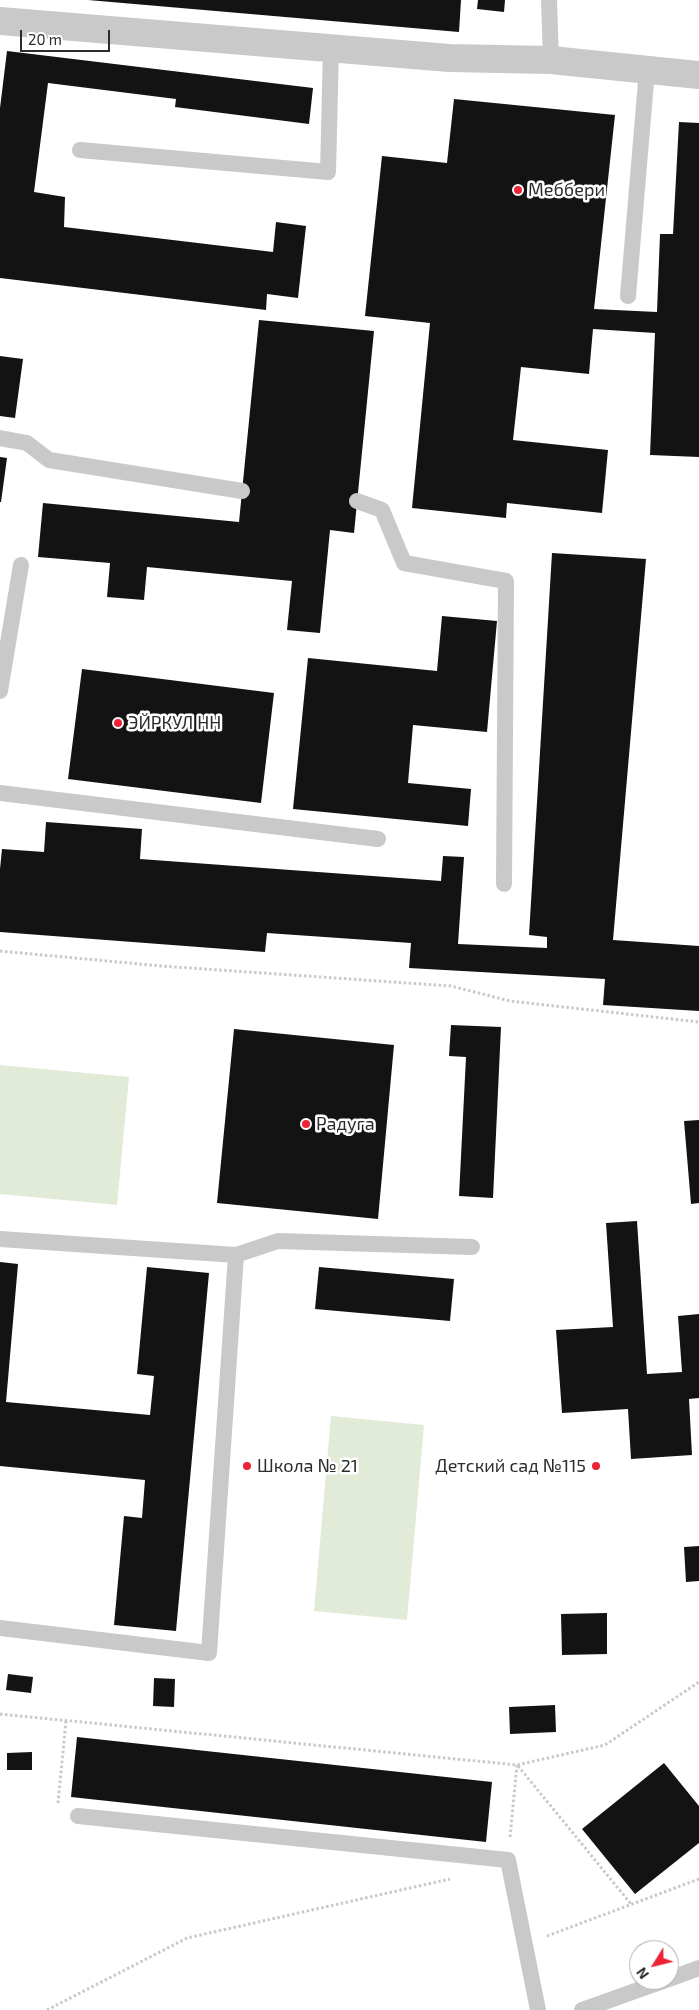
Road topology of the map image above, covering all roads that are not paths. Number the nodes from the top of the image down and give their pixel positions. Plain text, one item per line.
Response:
1 (549, 0) edge
2 (0, 21) edge
3 (331, 48) junction
4 (551, 60) junction
5 (647, 70) junction
6 (699, 75) edge
7 (80, 150) dead end
8 (628, 296) dead end
9 (0, 438) edge
10 (242, 491) dead end
11 (357, 501) dead end
12 (21, 565) dead end
13 (0, 690) edge
14 (0, 792) edge
15 (378, 839) dead end
16 (504, 884) dead end
17 (0, 1239) edge
18 (472, 1247) dead end
19 (236, 1255) junction
20 (0, 1628) edge
21 (78, 1816) road end
22 (699, 1968) edge
23 (679, 1976) edge
24 (639, 1990) edge
25 (538, 2010) edge
26 (582, 2010) edge

1 - 4 lane
2 - 3 street
3 - 4 street
3 - 7 lane
4 - 5 street
5 - 6 street
5 - 8 lane
9 - 10 lane
11 - 16 lane
12 - 13 lane
14 - 15 lane
17 - 19 lane
18 - 19 lane
19 - 20 lane
21 - 25 lane
22 - 23 lane
24 - 26 lane

